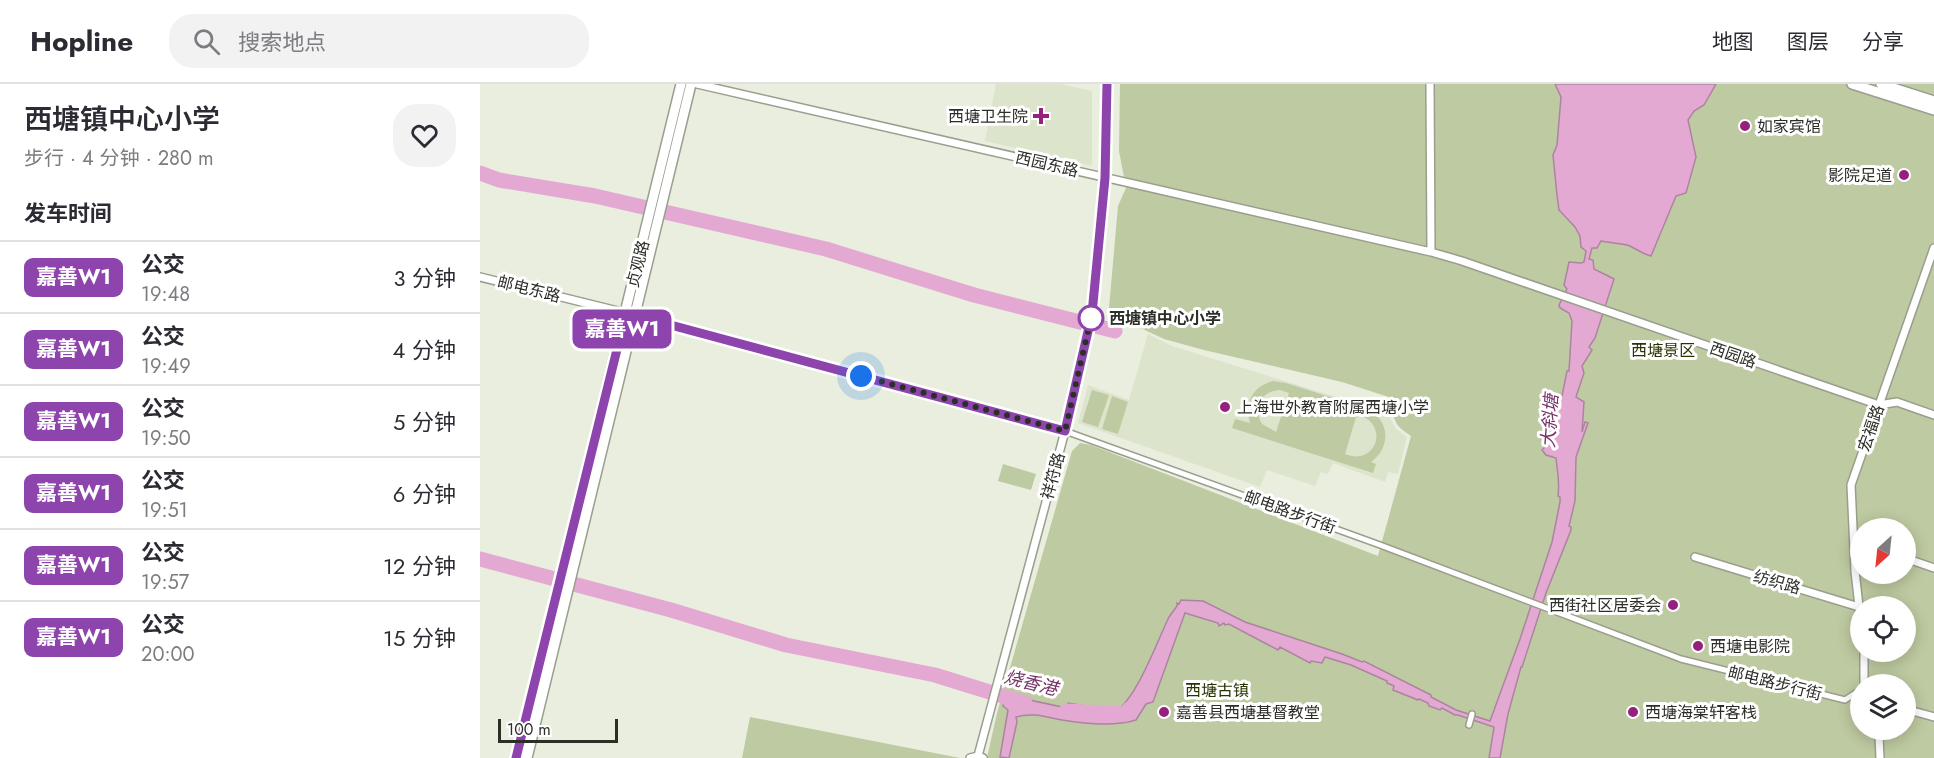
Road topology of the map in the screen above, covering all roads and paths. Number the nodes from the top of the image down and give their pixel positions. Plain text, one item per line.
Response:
1 (681, 84) edge
2 (691, 84) edge
3 (697, 84) edge
4 (1107, 84) edge
5 (1430, 84) edge
6 (1852, 84) edge
7 (1881, 84) edge
8 (1934, 101) edge
9 (1934, 110) edge
10 (1105, 178) junction
11 (663, 181) junction
12 (1934, 248) edge
13 (1431, 252) junction
14 (480, 276) edge
15 (630, 314) junction
16 (1879, 405) junction
17 (1934, 415) edge
18 (1065, 431) junction
19 (1854, 518) edge
20 (1695, 557) dead end
21 (1916, 562) edge
22 (1934, 568) edge
23 (561, 599) junction
24 (1850, 608) edge
25 (1850, 697) edge
26 (1916, 712) edge
27 (1472, 714) dead end
28 (1934, 717) edge
29 (1469, 725) dead end
30 (1878, 740) edge
31 (980, 757) edge
32 (517, 758) edge
33 (526, 758) edge
34 (970, 758) edge
35 (1880, 758) edge

1 - 11 main road
2 - 11 main road
3 - 10 street, 西园东路
4 - 10 street, 祥符路
5 - 13 street
6 - 9 main road
7 - 8 main road
10 - 13 street, 西园东路
10 - 18 street, 祥符路
11 - 15 main road
12 - 16 street, 宏福路
13 - 16 street, 西园路
14 - 15 street, 邮电东路
15 - 18 street, 邮电东路
15 - 23 main road
16 - 17 street, 西园路
16 - 19 street, 宏福路
18 - 25 street, 邮电路步行街
18 - 31 street, 祥符路
20 - 24 street, 纺织路
21 - 22 street
23 - 32 main road
23 - 33 main road
26 - 28 street
27 - 29 street
30 - 35 street
31 - 34 street

